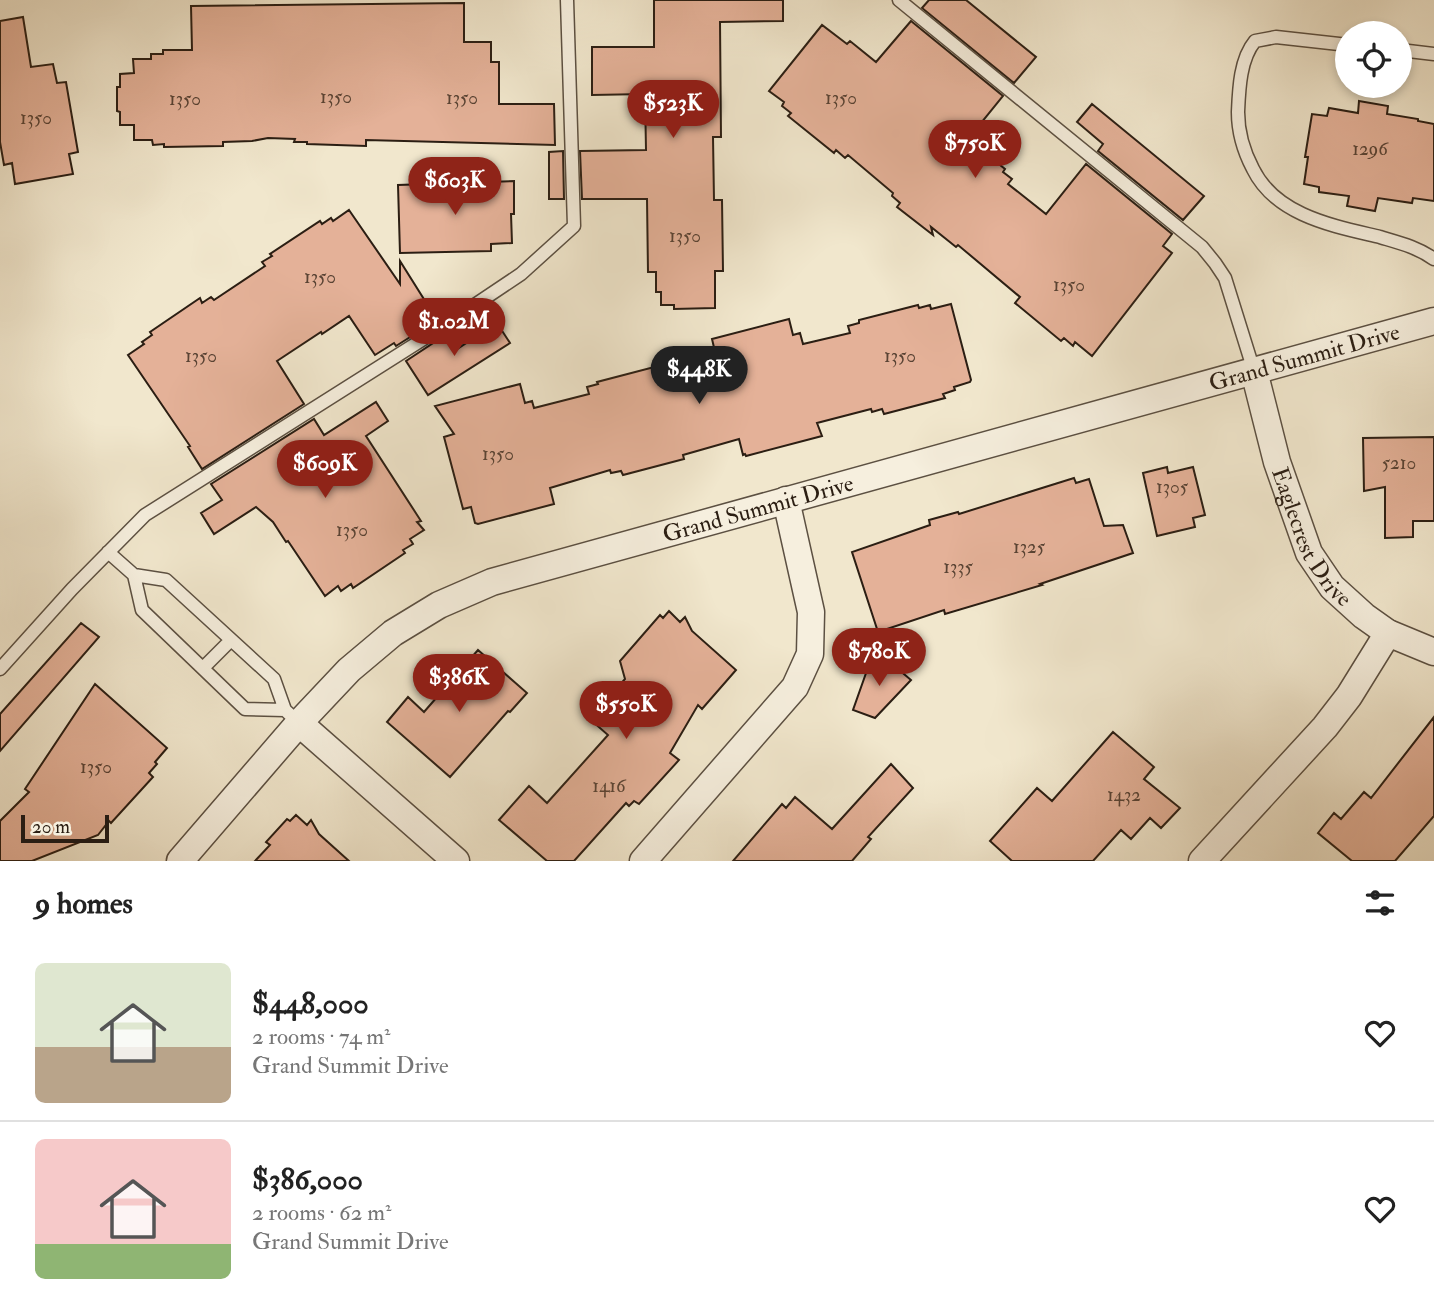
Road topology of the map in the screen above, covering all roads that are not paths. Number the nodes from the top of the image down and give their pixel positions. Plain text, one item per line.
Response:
1 (567, 0) edge
2 (899, 0) edge
3 (1335, 44) edge
4 (1412, 51) edge
5 (1434, 54) edge
6 (1434, 259) edge
7 (1434, 321) edge
8 (1254, 371) junction
9 (786, 500) junction
10 (108, 552) junction
11 (134, 575) junction
12 (1388, 633) junction
13 (231, 640) junction
14 (1434, 652) edge
15 (203, 668) junction
16 (0, 669) edge
17 (292, 717) junction
18 (180, 861) edge
19 (456, 861) edge
20 (643, 861) edge
21 (1202, 861) edge

1 - 10 lane
2 - 8 lane
3 - 6 lane
4 - 5 lane
7 - 8 street, Grand Summit Drive
8 - 9 street, Grand Summit Drive
8 - 12 street, Eaglecrest Drive
9 - 17 street, Grand Summit Drive
9 - 20 street
10 - 11 lane
10 - 16 lane
11 - 13 lane
11 - 15 lane
12 - 14 street, Eaglecrest Drive
12 - 21 street
13 - 15 lane
13 - 17 lane
15 - 17 lane
17 - 18 street, Grand Summit Drive
17 - 19 street

